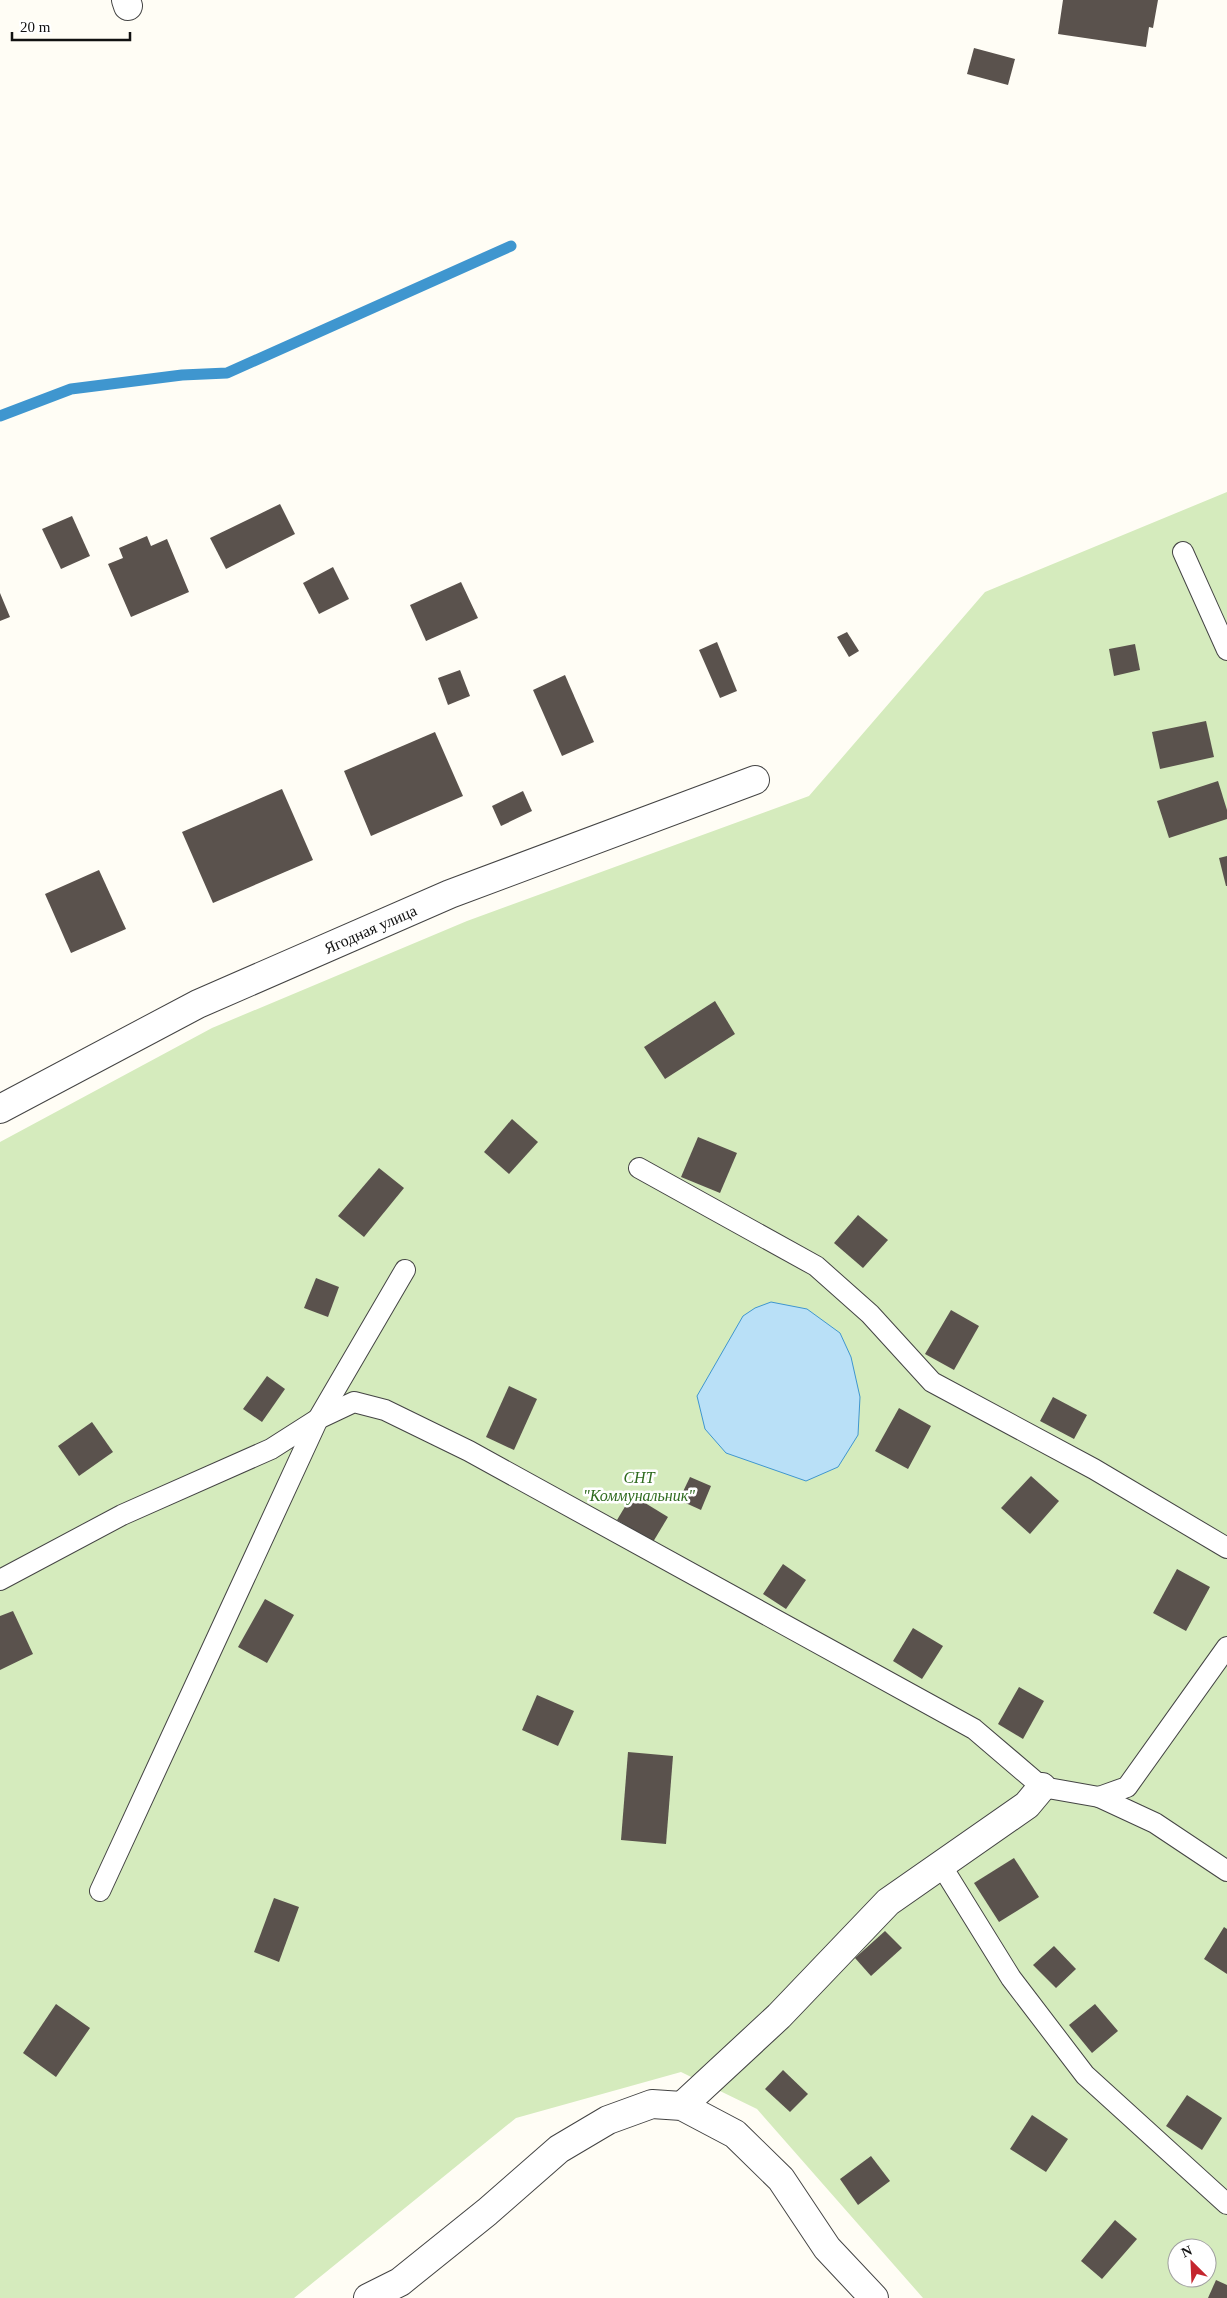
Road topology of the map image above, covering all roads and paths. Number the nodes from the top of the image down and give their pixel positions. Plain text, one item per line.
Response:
1 (1183, 552) dead end
2 (1227, 650) edge
3 (755, 780) dead end
4 (0, 1109) edge
5 (638, 1168) dead end
6 (405, 1270) dead end
7 (318, 1419) junction
8 (1227, 1548) edge
9 (0, 1580) edge
10 (1227, 1647) edge
11 (1042, 1787) junction
12 (1099, 1798) junction
13 (941, 1865) junction
14 (1227, 1871) edge
15 (100, 1891) dead end
16 (682, 2106) junction
17 (1227, 2204) edge
18 (368, 2298) edge
19 (874, 2298) edge

1 - 2 lane
3 - 4 street, Ягодная улица
5 - 8 lane
6 - 7 lane
7 - 9 lane
7 - 11 lane
7 - 15 lane
10 - 12 lane
11 - 12 lane
11 - 13 street
12 - 14 lane
13 - 16 street
13 - 17 lane
16 - 18 street
16 - 19 street

